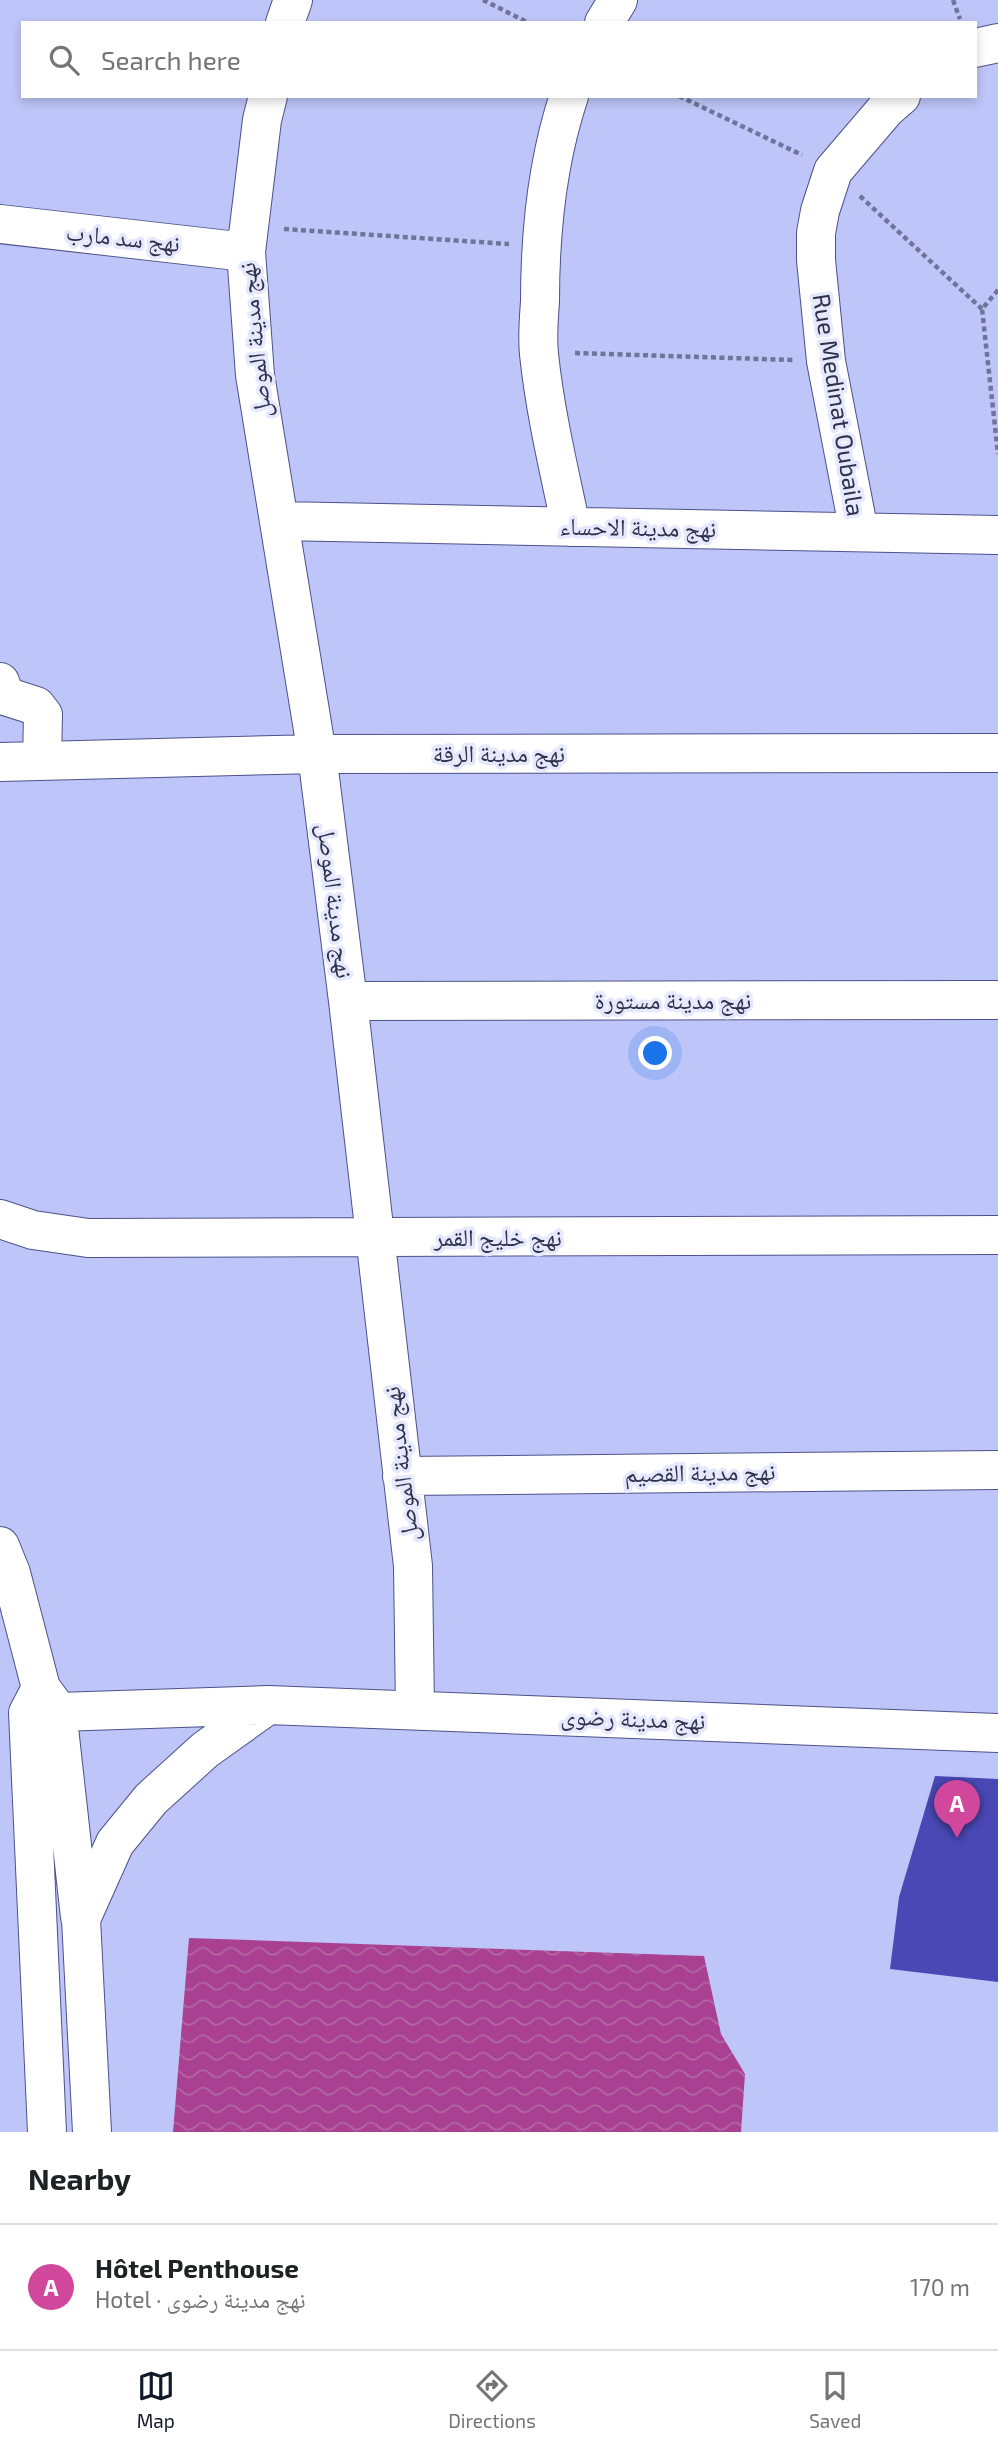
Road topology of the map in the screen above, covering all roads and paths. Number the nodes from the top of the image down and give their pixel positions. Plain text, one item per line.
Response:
1 (293, 0) edge
2 (483, 0) edge
3 (618, 0) edge
4 (953, 0) edge
5 (286, 21) edge
6 (525, 21) edge
7 (605, 21) edge
8 (961, 21) edge
9 (998, 43) edge
10 (977, 48) edge
11 (268, 98) edge
12 (568, 98) edge
13 (899, 98) edge
14 (0, 224) edge
15 (247, 239) junction
16 (540, 247) junction
17 (998, 290) edge
18 (539, 352) junction
19 (826, 361) junction
20 (998, 454) edge
21 (279, 521) junction
22 (571, 527) junction
23 (859, 532) junction
24 (998, 535) edge
25 (0, 682) edge
26 (998, 753) edge
27 (317, 754) junction
28 (42, 761) junction
29 (0, 762) edge
30 (998, 1000) edge
31 (348, 1001) junction
32 (0, 1219) edge
33 (998, 1235) edge
34 (375, 1239) junction
35 (998, 1470) edge
36 (402, 1476) junction
37 (0, 1546) edge
38 (42, 1704) junction
39 (268, 1705) junction
40 (415, 1710) junction
41 (998, 1733) edge
42 (81, 1919) junction
43 (47, 2132) edge
44 (92, 2132) edge

1 - 5 street
2 - 6 path
3 - 7 street
4 - 8 path
9 - 10 street
11 - 15 street, نهج مدينة الموصل
12 - 16 street
13 - 19 street, Rue Medinat Oubaila
14 - 15 street, نهج سد مارب
15 - 16 path
15 - 21 street, نهج مدينة الموصل
16 - 18 street
17 - 20 path
18 - 19 path
18 - 22 street
19 - 23 street, Rue Medinat Oubaila
21 - 22 street, نهج مدينة الاحساء
21 - 27 street, نهج مدينة الموصل
22 - 23 street, نهج مدينة الاحساء
23 - 24 street, نهج مدينة الاحساء
25 - 28 street
26 - 27 street, نهج مدينة الرقة
27 - 28 street, نهج مدينة الرقة
27 - 31 street, نهج مدينة الموصل
28 - 29 street, نهج مدينة الرقة
30 - 31 street, نهج مدينة مستورة
31 - 34 street, نهج مدينة الموصل
32 - 34 street, نهج خليج القمر
33 - 34 street, نهج خليج القمر
34 - 36 street, نهج مدينة الموصل
35 - 36 street, نهج مدينة القصيم
36 - 40 street, نهج مدينة الموصل
37 - 38 street
38 - 39 street, نهج مدينة رضوى
38 - 42 street
38 - 43 street
39 - 40 street, نهج مدينة رضوى
39 - 42 street
40 - 41 street, نهج مدينة رضوى
42 - 44 street

